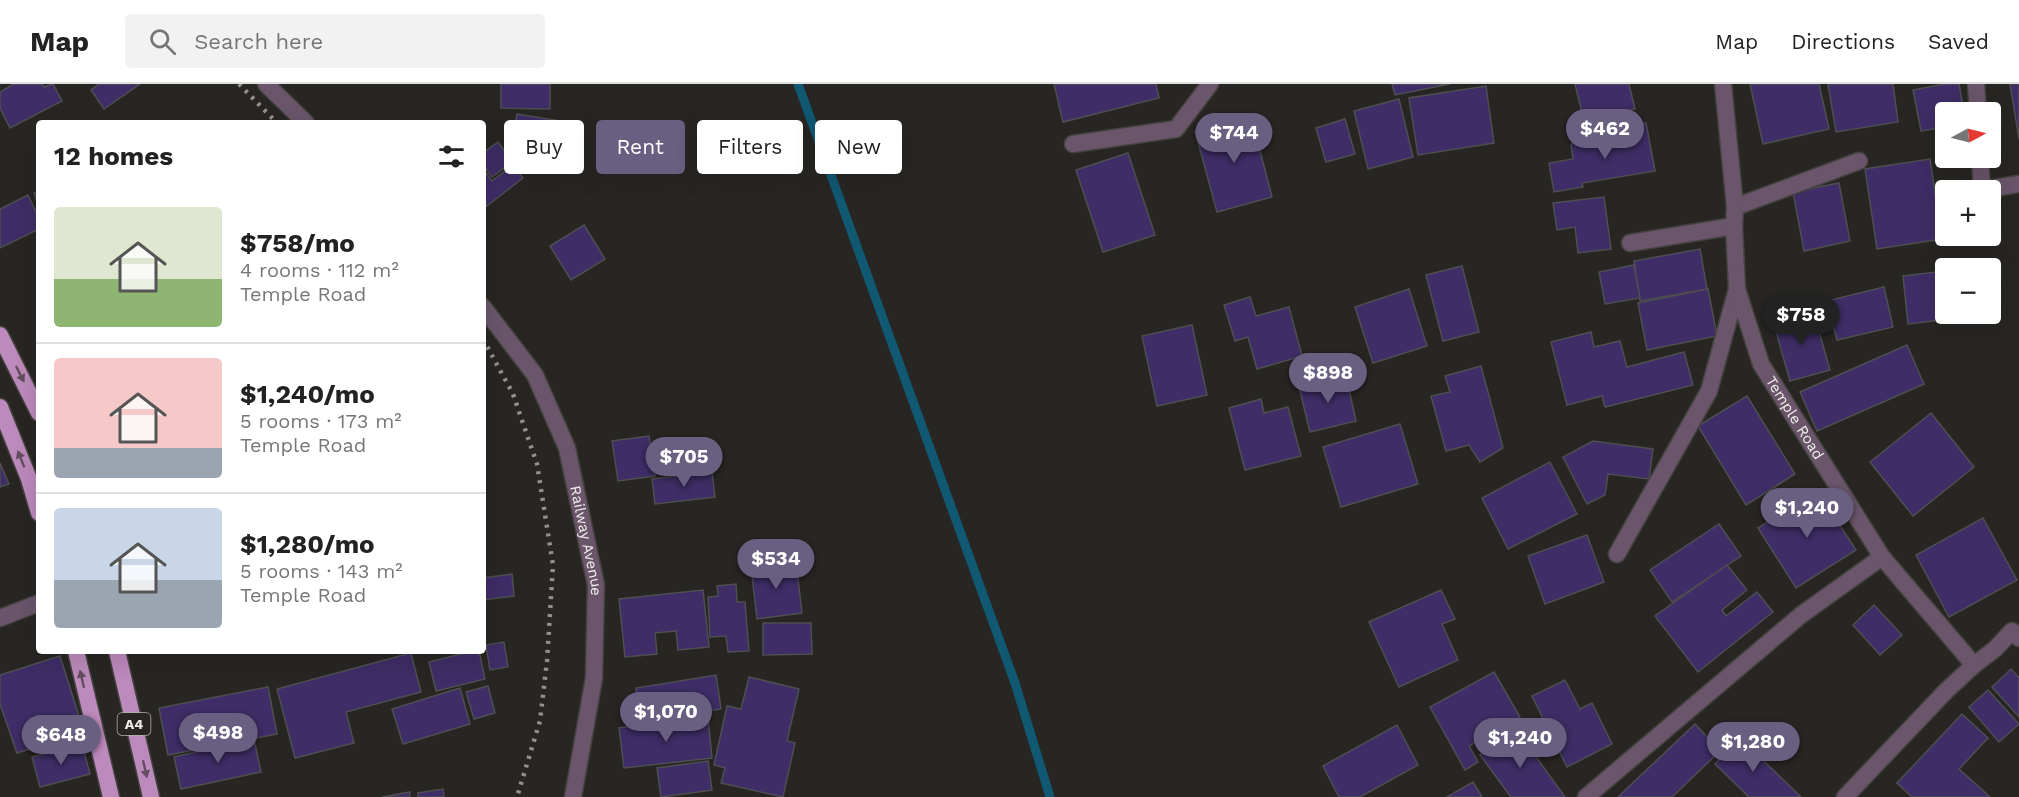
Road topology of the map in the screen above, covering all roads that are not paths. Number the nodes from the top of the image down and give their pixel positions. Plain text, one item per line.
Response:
1 (266, 84) edge
2 (1210, 84) edge
3 (1724, 84) edge
4 (1976, 84) edge
5 (1977, 102) edge
6 (303, 120) edge
7 (1073, 144) dead end
8 (1859, 161) dead end
9 (1981, 168) edge
10 (2019, 184) edge
11 (1735, 207) junction
12 (1734, 226) junction
13 (1630, 243) dead end
14 (1737, 289) junction
15 (486, 311) edge
16 (0, 335) edge
17 (0, 407) edge
18 (36, 407) edge
19 (36, 502) edge
20 (1617, 554) dead end
21 (1882, 557) junction
22 (36, 604) edge
23 (0, 618) edge
24 (2016, 633) edge
25 (77, 654) edge
26 (118, 654) edge
27 (1974, 665) junction
28 (111, 797) edge
29 (152, 797) edge
30 (573, 797) edge
31 (1586, 797) edge
32 (1845, 797) edge

1 - 6 street
2 - 7 street
3 - 11 street, Temple Road
4 - 5 street
8 - 11 street
9 - 10 street
11 - 12 street, Temple Road
12 - 13 street
12 - 14 street, Temple Road
14 - 20 street
14 - 21 street, Temple Road
15 - 30 street, Railway Avenue
16 -> 18 highway
19 -> 17 highway
21 - 27 street, Temple Road
21 - 31 street
22 - 23 street
24 - 27 street
28 -> 25 highway, A4
26 -> 29 highway, A4
27 - 32 street

